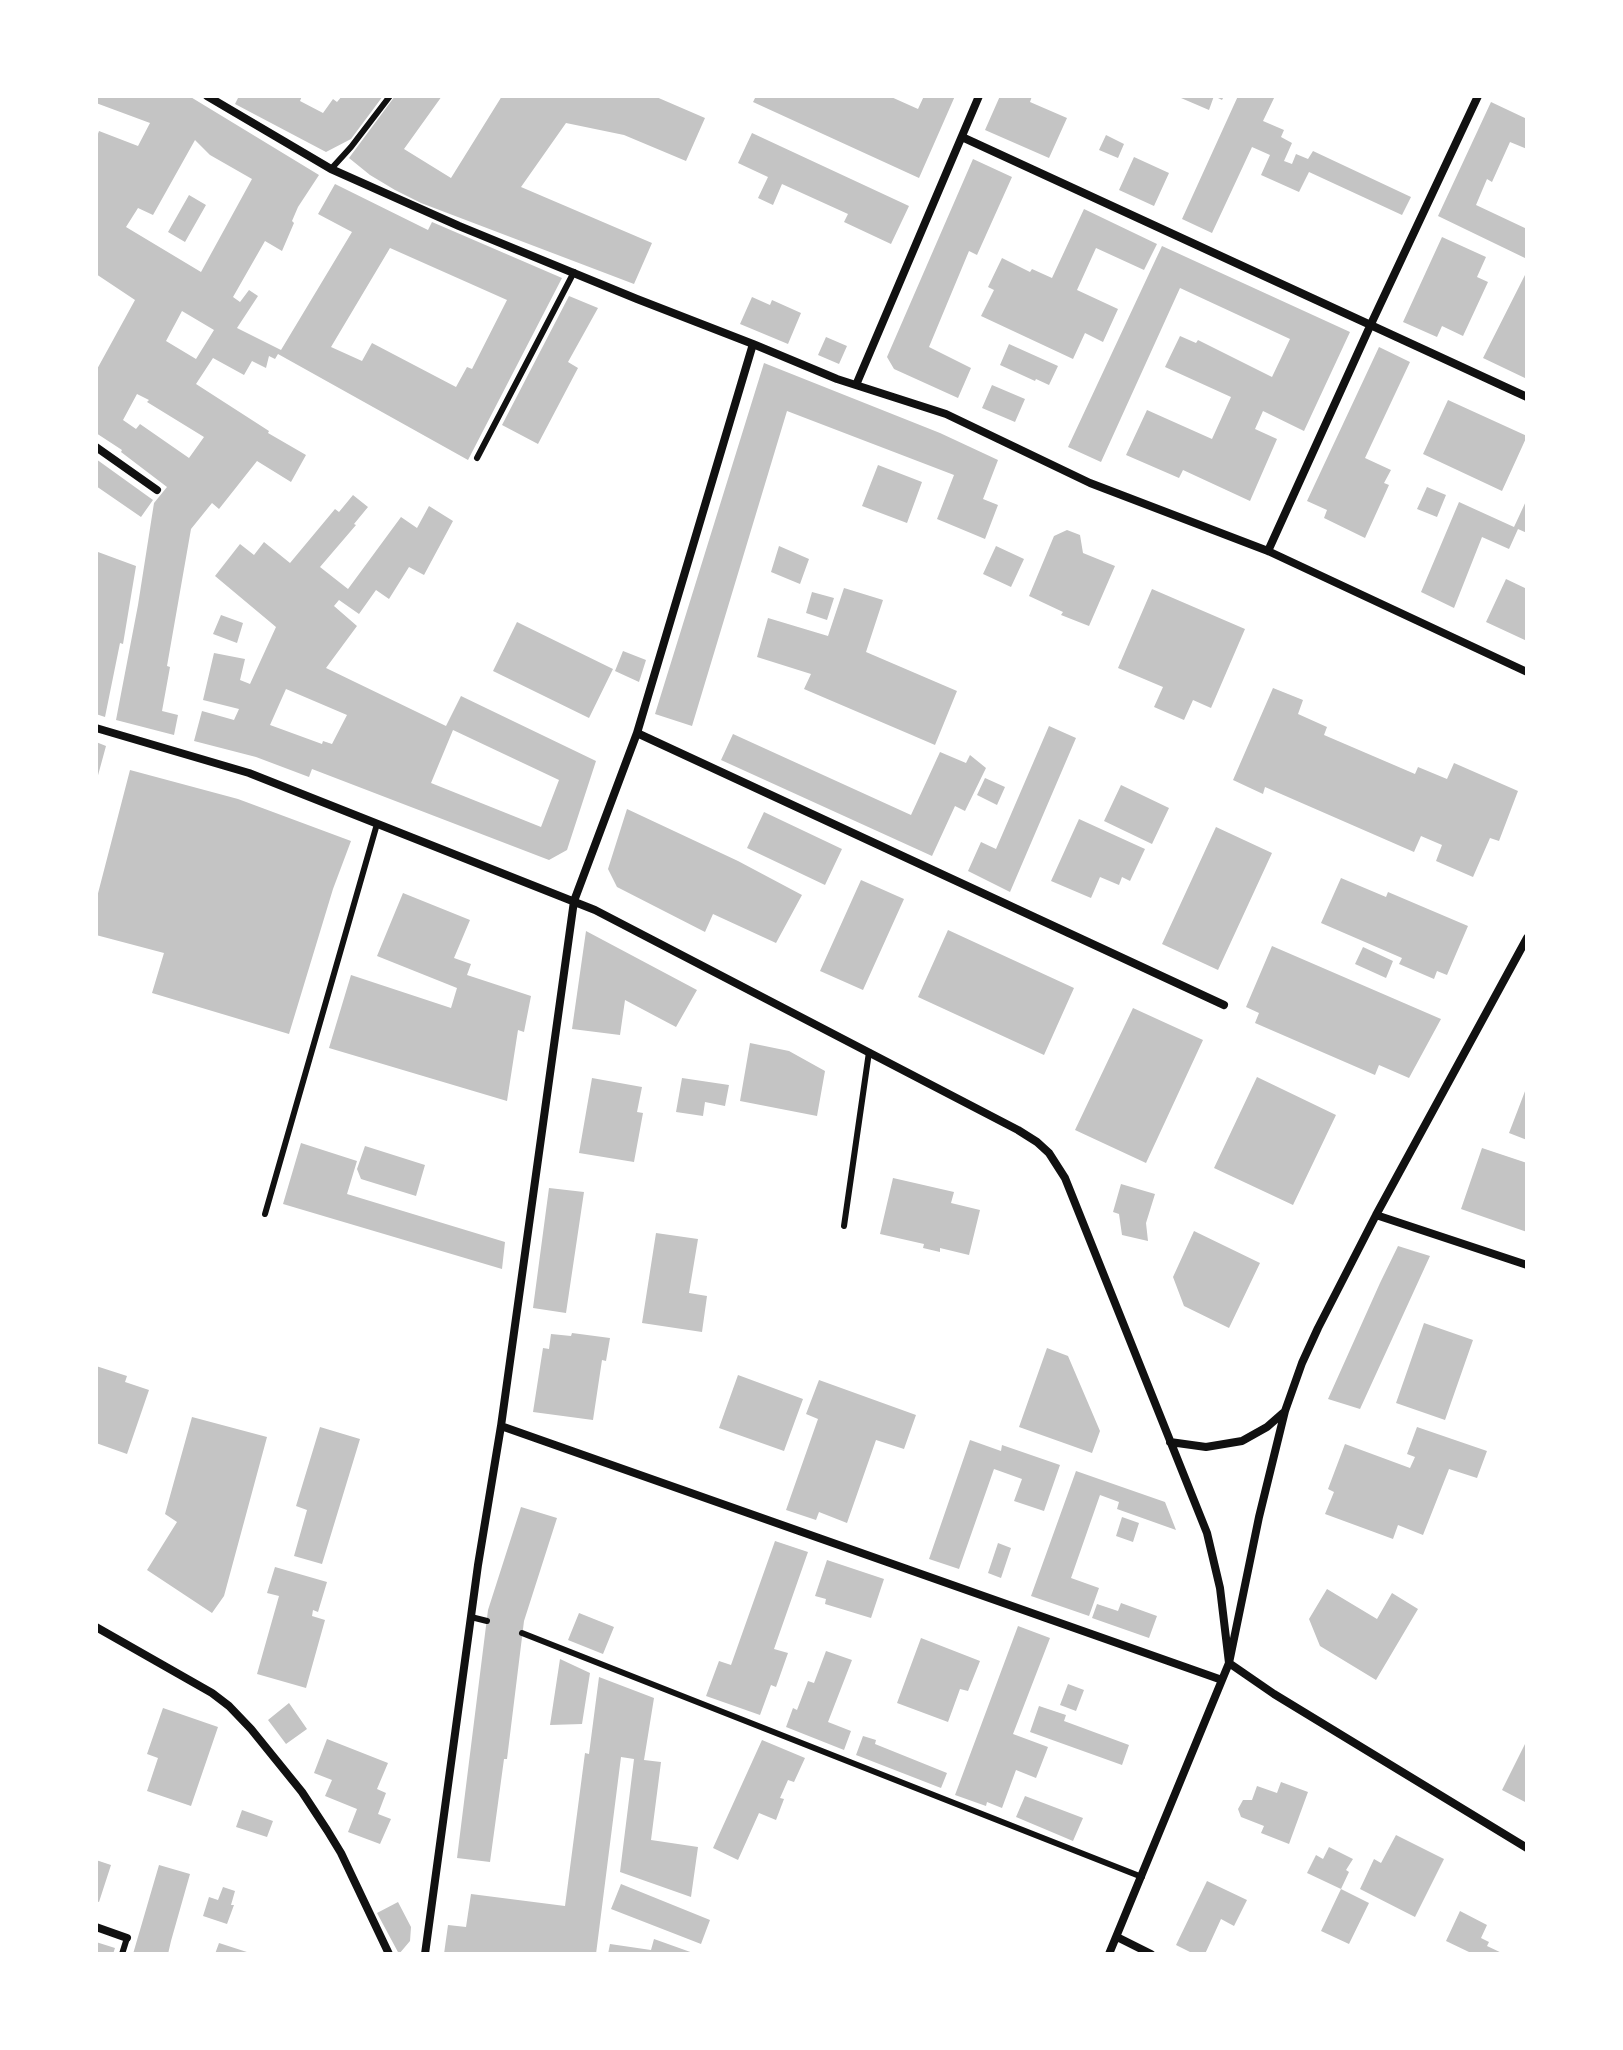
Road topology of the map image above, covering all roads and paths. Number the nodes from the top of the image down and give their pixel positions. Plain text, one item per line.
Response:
1 (207, 96) edge
2 (390, 96) edge
3 (979, 96) edge
4 (1478, 96) edge
5 (962, 137) junction
6 (331, 169) junction
7 (574, 272) junction
8 (1371, 324) junction
9 (753, 344) junction
10 (856, 385) junction
11 (1527, 397) edge
12 (96, 447) edge
13 (477, 458) dead end
14 (157, 490) dead end
15 (1268, 551) junction
16 (1527, 672) edge
17 (96, 728) edge
18 (637, 733) junction
19 (377, 824) junction
20 (574, 901) junction
21 (1527, 938) edge
22 (1224, 1005) dead end
23 (869, 1052) junction
24 (265, 1214) dead end
25 (1376, 1215) junction
26 (844, 1226) dead end
27 (1527, 1265) edge
28 (1285, 1411) junction
29 (501, 1426) junction
30 (1170, 1442) junction
31 (471, 1617) junction
32 (487, 1621) dead end
33 (96, 1627) edge
34 (522, 1633) dead end
35 (1229, 1663) junction
36 (1222, 1680) junction
37 (1527, 1848) edge
38 (1142, 1877) junction
39 (96, 1927) edge
40 (1117, 1937) junction
41 (127, 1938) joint
42 (122, 1954) edge
43 (389, 1954) edge
44 (425, 1954) edge
45 (1109, 1954) edge
46 (1151, 1954) edge

1 - 6 street
2 - 6 lane
3 - 5 street
4 - 8 street
5 - 8 street
5 - 10 street
6 - 7 street
7 - 9 street
7 - 13 lane
8 - 11 street
8 - 15 street
9 - 10 street
9 - 18 street
10 - 15 street
12 - 14 street
15 - 16 street
17 - 19 street
18 - 20 street
18 - 22 street
19 - 20 street
19 - 24 lane
20 - 23 street
20 - 29 street
21 - 25 street
23 - 26 lane
23 - 30 street
25 - 27 street
25 - 28 street
28 - 30 street
28 - 35 street
29 - 31 street
29 - 36 street
30 - 35 street
31 - 32 lane
31 - 44 street
33 - 43 street
34 - 38 lane
35 - 36 street
35 - 37 street
36 - 38 street
38 - 40 street
39 - 41 street
40 - 45 street
40 - 46 street
41 - 42 lane

